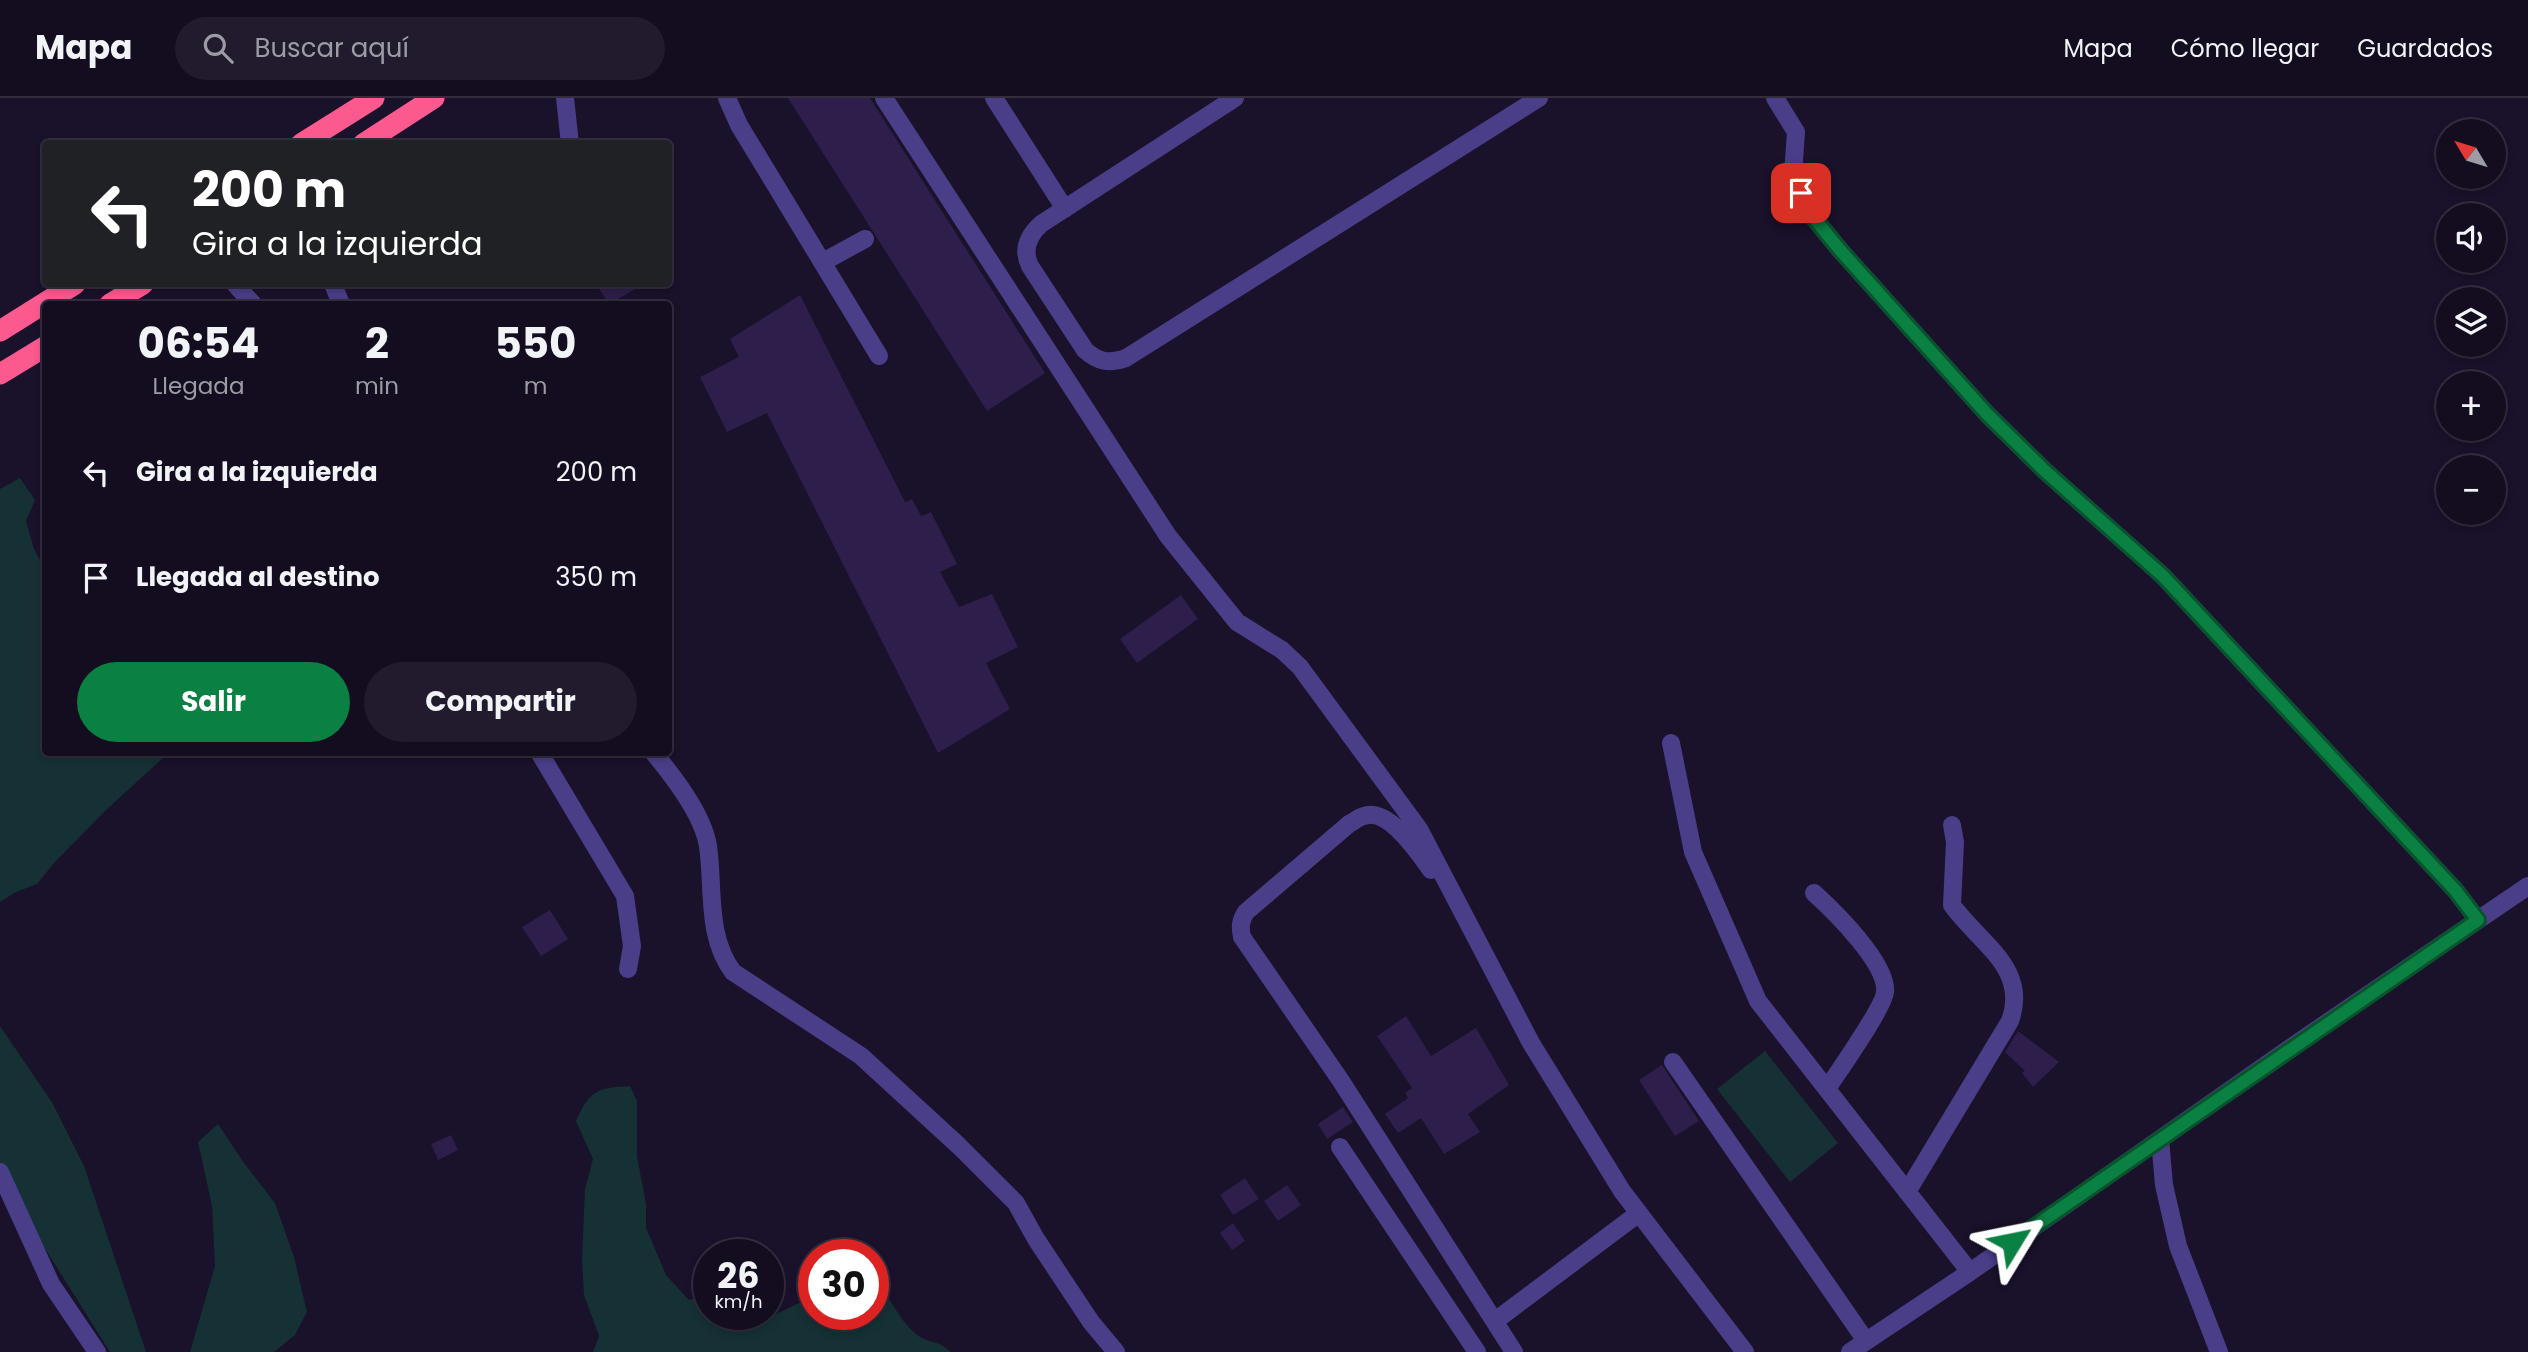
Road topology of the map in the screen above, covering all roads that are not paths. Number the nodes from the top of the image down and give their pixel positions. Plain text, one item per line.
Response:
1 (374, 98) edge
2 (434, 98) edge
3 (565, 98) edge
4 (727, 98) edge
5 (884, 98) edge
6 (994, 98) edge
7 (1235, 98) edge
8 (1539, 98) edge
9 (1775, 98) edge
10 (307, 140) edge
11 (369, 140) edge
12 (570, 140) edge
13 (1065, 209) junction
14 (865, 239) dead end
15 (822, 262) junction
16 (70, 287) edge
17 (138, 287) edge
18 (237, 287) edge
19 (48, 301) edge
20 (115, 301) edge
21 (250, 301) edge
22 (42, 305) edge
23 (0, 331) edge
24 (42, 348) edge
25 (879, 356) dead end
26 (0, 374) edge
27 (1671, 743) dead end
28 (541, 756) edge
29 (656, 756) edge
30 (1952, 825) dead end
31 (2528, 886) edge
32 (1814, 893) dead end
33 (1462, 911) junction
34 (2478, 920) junction
35 (628, 969) dead end
36 (1673, 1062) dead end
37 (1827, 1089) junction
38 (2160, 1139) junction
39 (1340, 1147) dead end
40 (0, 1172) edge
41 (1907, 1192) junction
42 (1639, 1213) junction
43 (1970, 1272) junction
44 (1495, 1321) junction
45 (1866, 1341) junction
46 (97, 1352) edge
47 (1116, 1352) edge
48 (1477, 1352) edge
49 (1514, 1352) edge
50 (1745, 1352) edge
51 (1850, 1352) edge
52 (2219, 1352) edge

1 - 10 highway
2 - 11 highway
3 - 12 street
4 - 15 street
5 - 33 street
6 - 13 street
7 - 13 street
8 - 13 street
9 - 34 street
14 - 15 street
15 - 25 street
16 - 19 highway
17 - 20 highway
18 - 21 street
22 - 23 highway
24 - 26 highway
27 - 37 street
28 - 35 street
29 - 47 street
30 - 41 street
31 - 34 street
32 - 37 street
33 - 42 street
33 - 44 street
34 - 38 street
36 - 45 street
37 - 41 street
38 - 43 street
38 - 52 street
39 - 48 street
40 - 46 street
41 - 43 street
42 - 44 street
42 - 50 street
43 - 45 street
44 - 49 street
45 - 51 street

